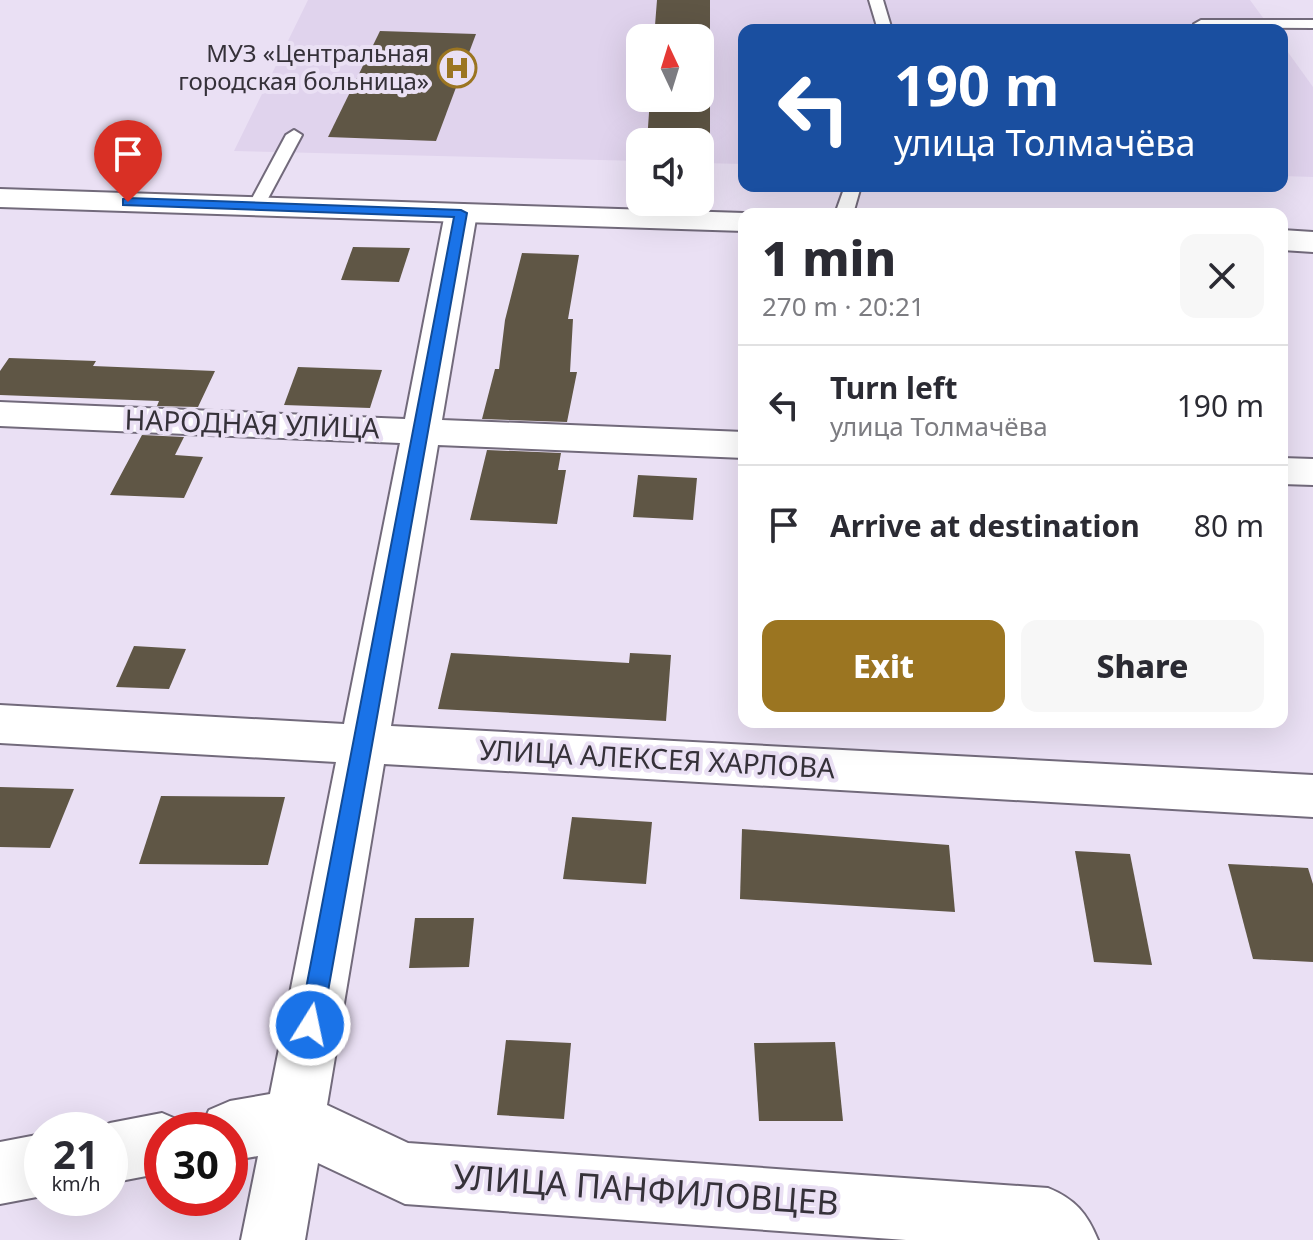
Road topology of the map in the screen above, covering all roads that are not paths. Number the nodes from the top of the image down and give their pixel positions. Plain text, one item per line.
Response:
1 (876, 0) edge
2 (883, 24) edge
3 (1201, 24) dead end
4 (1313, 24) edge
5 (294, 135) dead end
6 (0, 198) edge
7 (256, 206) junction
8 (461, 213) junction
9 (738, 222) edge
10 (1288, 240) edge
11 (1313, 242) edge
12 (0, 414) edge
13 (420, 430) junction
14 (738, 445) edge
15 (1288, 471) edge
16 (1313, 472) edge
17 (0, 724) edge
18 (362, 743) junction
19 (1313, 796) edge
20 (293, 1120) junction
21 (248, 1128) edge
22 (24, 1168) edge
23 (0, 1173) edge
24 (273, 1240) edge
25 (1066, 1240) edge

1 - 2 lane
3 - 4 lane
5 - 7 lane
6 - 7 street
7 - 8 street
8 - 9 street
8 - 13 street
10 - 11 street
12 - 13 street, НАРОДНАЯ УЛИЦА
13 - 14 street, НАРОДНАЯ УЛИЦА
13 - 18 street
15 - 16 street
17 - 18 street, УЛИЦА АЛЕКСЕЯ ХАРЛОВА
18 - 19 street, УЛИЦА АЛЕКСЕЯ ХАРЛОВА
18 - 20 street
20 - 21 street
20 - 24 street
20 - 25 street, УЛИЦА ПАНФИЛОВЦЕВ
22 - 23 street

